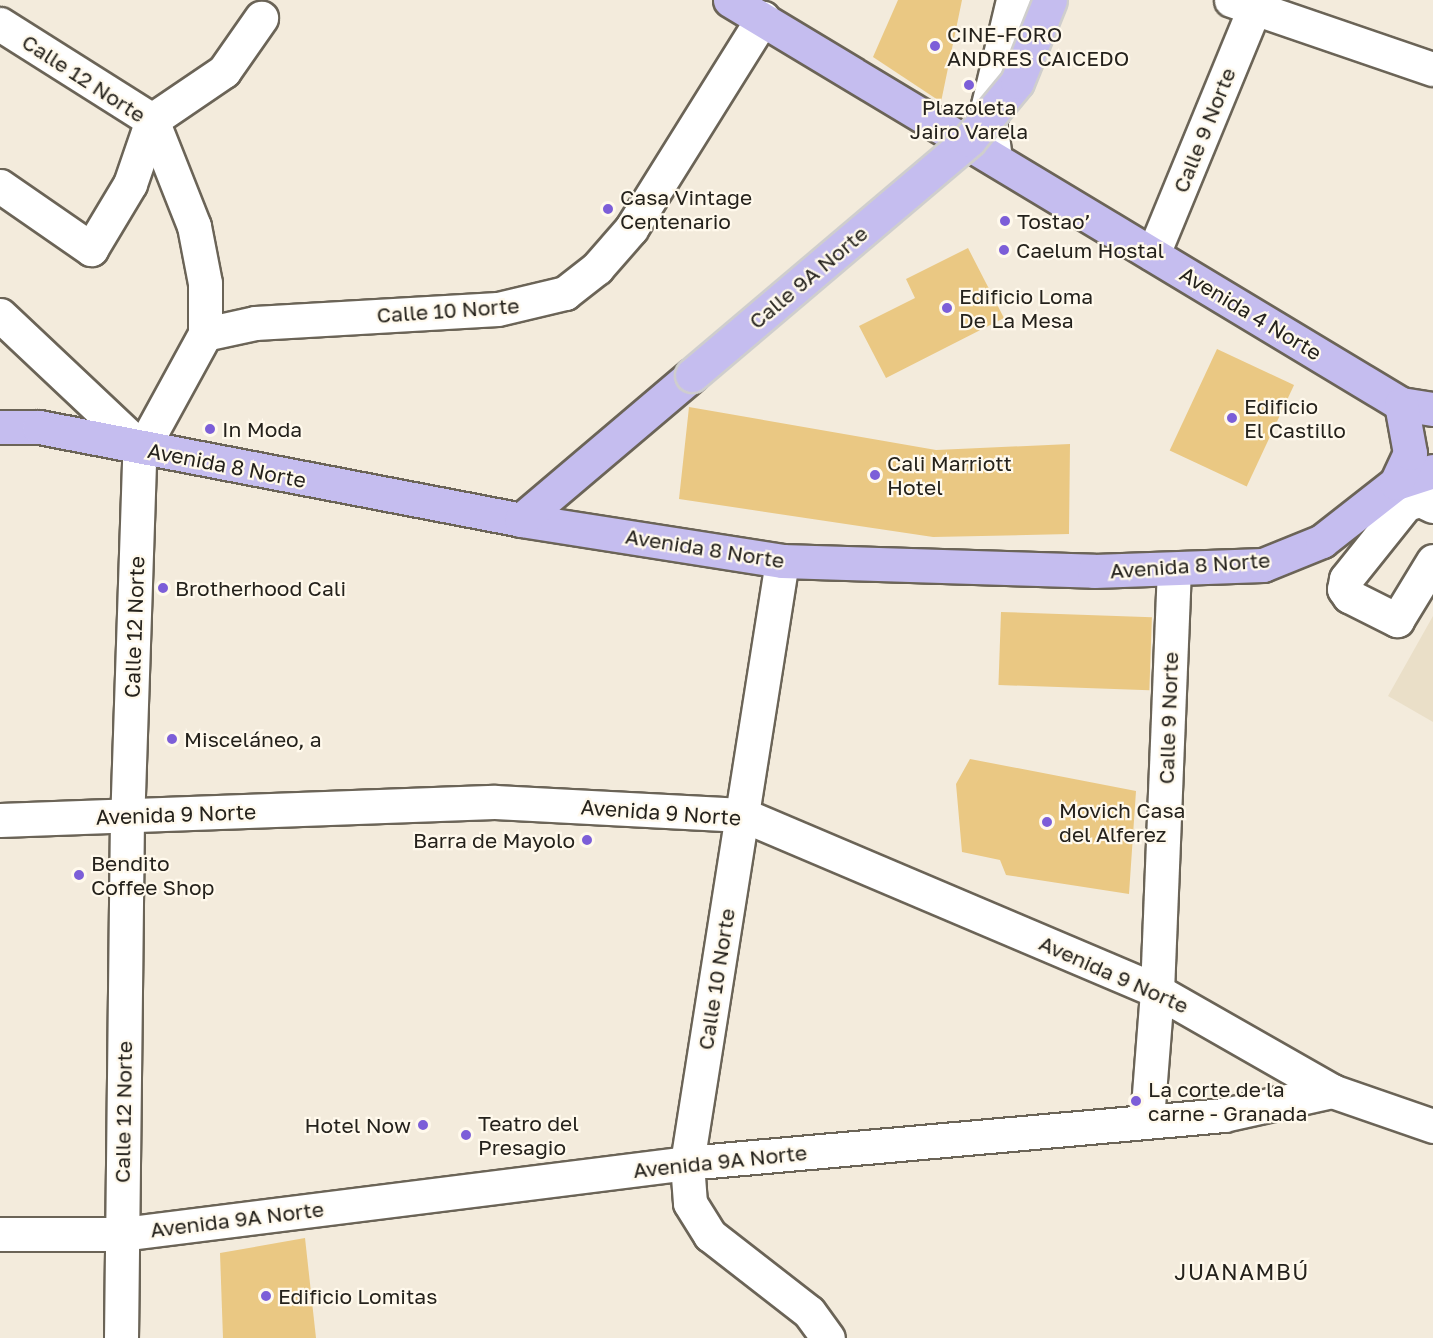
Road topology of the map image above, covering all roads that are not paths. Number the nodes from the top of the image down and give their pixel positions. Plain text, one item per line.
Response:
1 (730, 0) edge
2 (1013, 0) edge
3 (1050, 0) edge
4 (1243, 3) edge
5 (261, 18) dead end
6 (763, 18) junction
7 (0, 24) edge
8 (1433, 69) edge
9 (988, 105) junction
10 (152, 120) junction
11 (950, 132) junction
12 (995, 159) junction
13 (0, 186) edge
14 (1153, 254) junction
15 (0, 315) edge
16 (205, 333) junction
17 (1401, 404) junction
18 (1433, 409) edge
19 (0, 427) edge
20 (142, 449) junction
21 (1433, 471) edge
22 (1396, 483) junction
23 (1433, 506) edge
24 (1351, 518) junction
25 (521, 520) junction
26 (1380, 537) junction
27 (782, 561) junction
28 (1433, 561) edge
29 (1174, 569) junction
30 (743, 815) junction
31 (128, 817) junction
32 (0, 820) edge
33 (1157, 991) junction
34 (1332, 1091) junction
35 (1147, 1119) junction
36 (1433, 1126) edge
37 (687, 1163) junction
38 (0, 1234) edge
39 (122, 1234) junction
40 (120, 1338) edge
41 (828, 1338) edge

1 - 6 main road, Avenida 4 Norte
2 - 9 street
3 - 25 main road, Calle 9A Norte, bridge
4 - 8 street
4 - 14 street, Calle 9 Norte
5 - 10 street
6 - 11 main road, Avenida 4 Norte
6 - 16 street, Calle 10 Norte
7 - 10 street, Calle 12 Norte
9 - 11 street
9 - 12 street
10 - 13 street
10 - 16 street, Calle 12 Norte
11 - 12 main road, Avenida 4 Norte
12 - 14 main road, Avenida 4 Norte
14 - 17 main road, Avenida 4 Norte
15 - 20 street
16 - 20 street, Calle 12 Norte
17 - 18 main road
17 - 22 main road, Avenida 8 Norte
19 - 20 main road, Avenida 8 Norte
20 - 25 main road, Avenida 8 Norte
20 - 31 street, Calle 12 Norte
21 - 22 main road, Avenida 8 Norte
22 - 24 main road, Avenida 8 Norte
23 - 26 street
24 - 26 street
24 - 29 main road, Avenida 8 Norte
25 - 27 main road, Avenida 8 Norte
26 - 28 street
27 - 29 main road, Avenida 8 Norte
27 - 30 street, Calle 10 Norte
29 - 33 street, Calle 9 Norte
30 - 31 street, Avenida 9 Norte
30 - 33 street, Avenida 9 Norte
30 - 37 street, Calle 10 Norte
31 - 32 street, Avenida 9 Norte
31 - 39 street, Calle 12 Norte
33 - 34 street, Avenida 9 Norte
33 - 35 street, Calle 9 Norte
34 - 35 street, Avenida 9A Norte
34 - 36 street
35 - 37 street, Avenida 9A Norte
37 - 39 street, Avenida 9A Norte
37 - 41 street, Calle 10 Norte
38 - 39 street, Avenida 9A Norte
39 - 40 street, Calle 12 Norte

